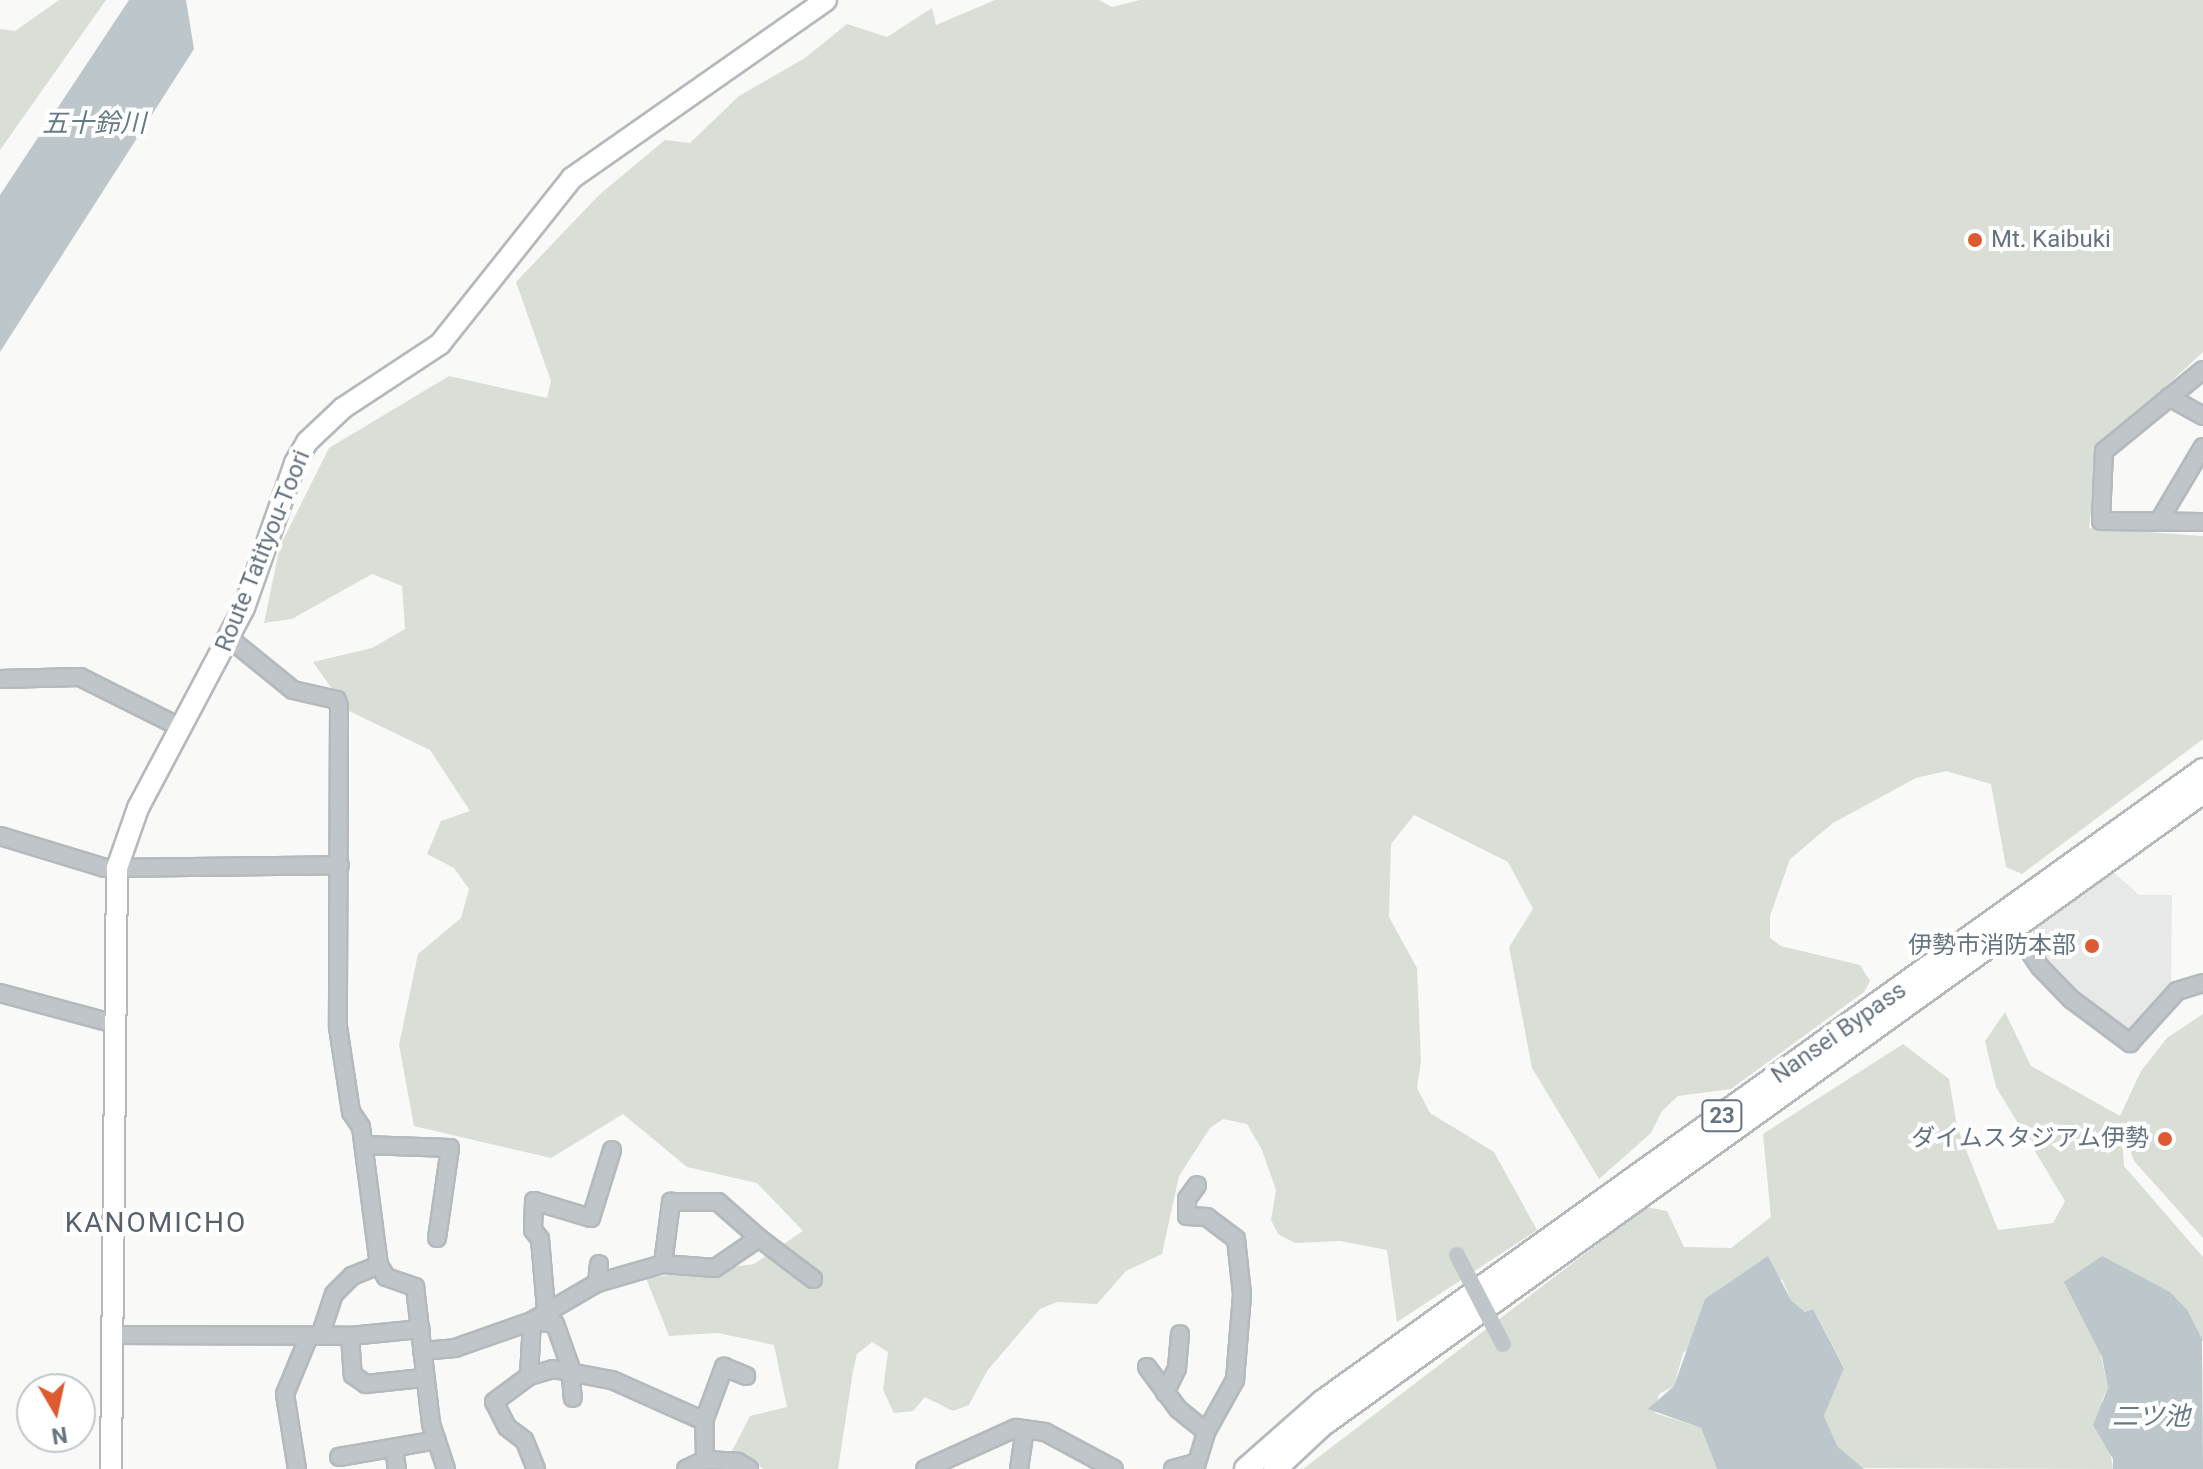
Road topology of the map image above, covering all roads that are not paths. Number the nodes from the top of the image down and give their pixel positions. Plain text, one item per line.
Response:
1 (826, 0) edge
2 (2203, 370) edge
3 (2169, 397) junction
4 (2203, 416) edge
5 (2203, 447) edge
6 (2159, 521) junction
7 (2203, 522) edge
8 (230, 639) junction
9 (0, 679) edge
10 (182, 728) junction
11 (2203, 770) edge
12 (2203, 792) edge
13 (0, 836) edge
14 (340, 865) junction
15 (117, 868) junction
16 (2009, 921) junction
17 (2203, 983) edge
18 (0, 993) edge
19 (115, 1024) junction
20 (364, 1145) junction
21 (612, 1150) dead end
22 (1197, 1185) dead end
23 (437, 1238) dead end
24 (759, 1238) junction
25 (1457, 1255) dead end
26 (599, 1264) dead end
27 (663, 1264) junction
28 (379, 1265) junction
29 (813, 1279) dead end
30 (597, 1283) junction
31 (546, 1309) junction
32 (532, 1321) junction
33 (421, 1329) junction
34 (1180, 1334) dead end
35 (113, 1335) junction
36 (315, 1336) junction
37 (350, 1336) junction
38 (1503, 1344) dead end
39 (422, 1351) junction
40 (1147, 1367) dead end
41 (571, 1373) junction
42 (529, 1376) junction
43 (746, 1376) dead end
44 (423, 1378) junction
45 (1165, 1393) junction
46 (573, 1398) dead end
47 (704, 1421) junction
48 (1025, 1429) junction
49 (1206, 1432) junction
50 (437, 1440) junction
51 (394, 1448) junction
52 (705, 1460) junction
53 (347, 1461) edge
54 (1195, 1466) edge
55 (111, 1469) edge
56 (297, 1469) edge
57 (397, 1469) edge
58 (446, 1469) edge
59 (536, 1469) edge
60 (686, 1469) edge
61 (749, 1469) edge
62 (925, 1469) edge
63 (1019, 1469) edge
64 (1114, 1469) edge
65 (1173, 1469) edge
66 (1246, 1469) edge
67 (1275, 1469) edge

1 - 8 main road, Route Tatityou-Toori
2 - 3 street
3 - 4 street
3 - 6 street
5 - 6 street
6 - 7 street
8 - 10 main road, Route Tatityou-Toori
8 - 14 street
9 - 10 street
10 - 15 main road, Route Tatityou-Toori
11 - 16 highway, Nansei Bypass / 23
12 - 16 highway, Nansei Bypass / 23
13 - 15 street
14 - 15 street
14 - 20 street
15 - 19 main road, Route Tatityou-Toori
16 - 17 street
16 - 66 highway, Nansei Bypass / 23
16 - 67 highway, Nansei Bypass / 23
18 - 19 street
19 - 35 main road, Route Tatityou-Toori
20 - 23 street
20 - 28 street
21 - 31 street
22 - 49 street
24 - 27 street
24 - 27 street
24 - 29 street
25 - 38 street, bridge
26 - 30 street
27 - 30 street
28 - 33 street
28 - 36 street
30 - 31 street
31 - 32 street
32 - 39 street
32 - 41 street
32 - 42 street
33 - 37 street
33 - 39 street
34 - 45 street
35 - 36 street
35 - 55 main road, Route Tatityou-Toori
36 - 37 street
36 - 56 street
37 - 44 street
39 - 44 street
40 - 45 street
41 - 42 street
41 - 46 street
41 - 47 street
42 - 59 street
43 - 47 street
44 - 50 street
45 - 49 street
47 - 52 street
48 - 62 street
48 - 63 street
48 - 64 street
49 - 54 street
50 - 51 street
50 - 58 street
51 - 53 street
51 - 57 street
52 - 60 street
52 - 61 street
54 - 65 street

